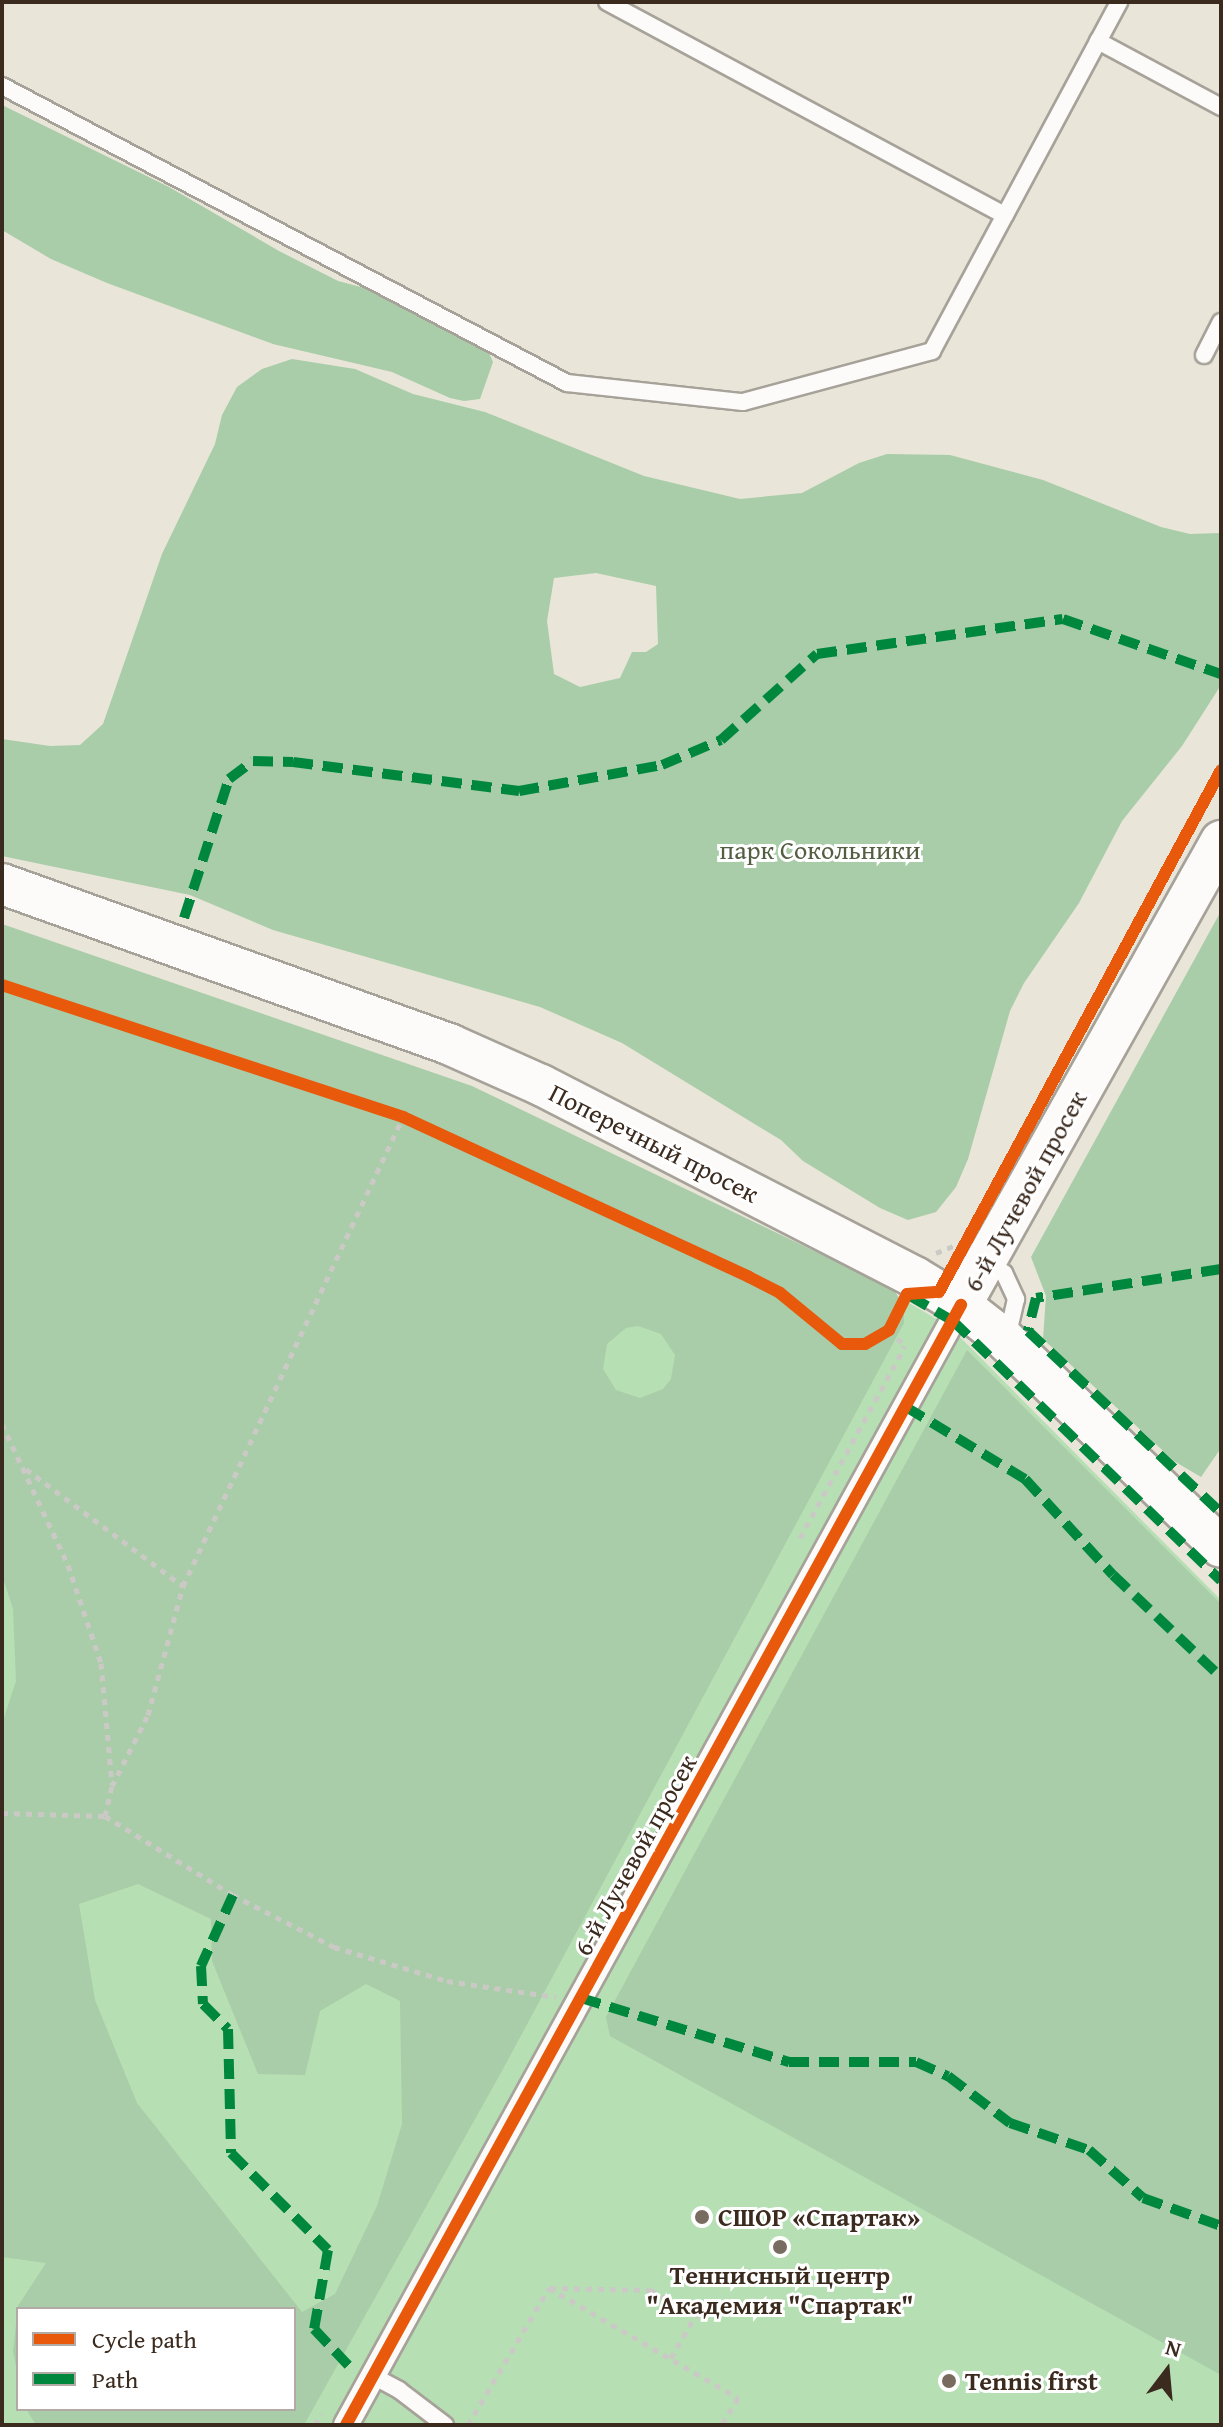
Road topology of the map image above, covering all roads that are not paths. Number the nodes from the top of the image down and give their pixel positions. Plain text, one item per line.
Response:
1 (607, 2) edge
2 (1119, 2) edge
3 (1098, 41) junction
4 (2, 86) edge
5 (1221, 107) edge
6 (1005, 215) junction
7 (1221, 322) edge
8 (1204, 355) dead end
9 (1221, 841) edge
10 (2, 884) edge
11 (976, 1252) junction
12 (933, 1287) junction
13 (1002, 1337) junction
14 (1221, 1547) edge
15 (373, 2376) junction
16 (346, 2425) edge
17 (445, 2425) edge

1 - 6 lane
2 - 3 lane
3 - 5 lane
3 - 6 lane
4 - 6 lane
7 - 8 lane
9 - 11 street, 6-й Лучевой просек
10 - 12 street, Поперечный просек
11 - 12 street, 6-й Лучевой просек
11 - 13 lane
12 - 13 street, Поперечный просек
12 - 15 street, 6-й Лучевой просек
13 - 14 street, Поперечный просек
15 - 16 street, 6-й Лучевой просек
15 - 17 lane

